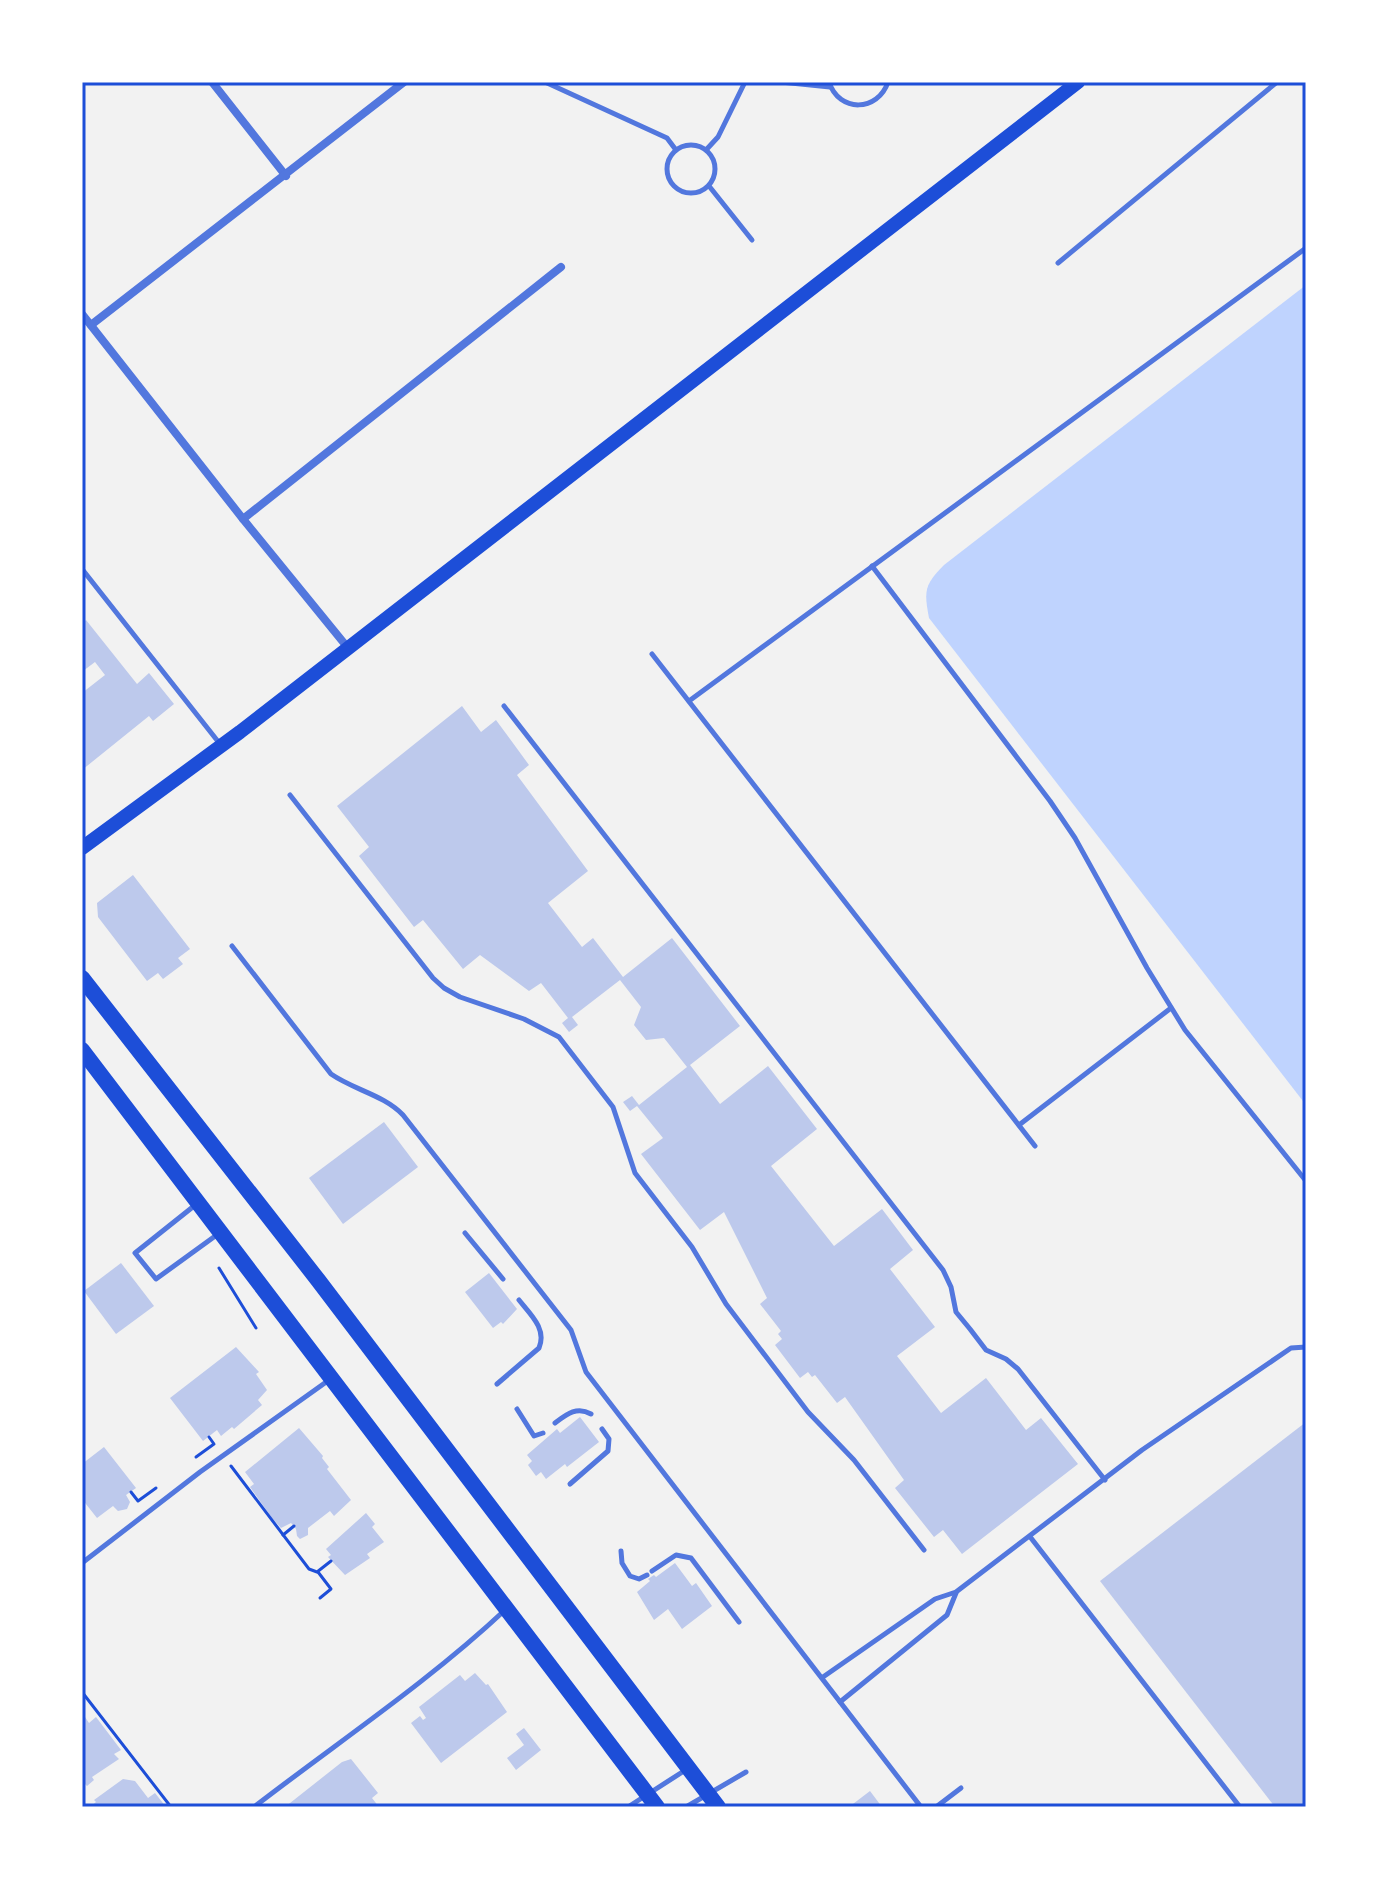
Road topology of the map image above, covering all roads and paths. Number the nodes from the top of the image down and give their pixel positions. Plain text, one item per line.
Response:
1 (212, 82) edge
2 (404, 82) edge
3 (545, 82) edge
4 (745, 82) edge
5 (781, 82) edge
6 (888, 82) edge
7 (1078, 82) edge
8 (1277, 82) edge
9 (830, 85) edge
10 (676, 150) junction
11 (706, 150) junction
12 (286, 176) junction
13 (709, 186) junction
14 (752, 240) dead end
15 (1306, 248) edge
16 (1058, 263) dead end
17 (561, 267) dead end
18 (82, 314) edge
19 (91, 325) junction
20 (243, 519) junction
21 (872, 566) junction
22 (82, 569) edge
23 (348, 648) junction
24 (652, 654) dead end
25 (689, 701) junction
26 (504, 706) dead end
27 (222, 746) junction
28 (290, 795) dead end
29 (82, 848) edge
30 (232, 946) dead end
31 (82, 978) edge
32 (1171, 1008) junction
33 (82, 1050) edge
34 (1019, 1125) junction
35 (1035, 1146) dead end
36 (1306, 1181) edge
37 (198, 1203) junction
38 (221, 1232) junction
39 (465, 1233) dead end
40 (219, 1268) dead end
41 (503, 1279) dead end
42 (519, 1300) dead end
43 (256, 1328) dead end
44 (1306, 1347) edge
45 (331, 1378) junction
46 (497, 1384) dead end
47 (517, 1409) dead end
48 (591, 1414) dead end
49 (555, 1423) dead end
50 (602, 1429) dead end
51 (543, 1433) dead end
52 (209, 1437) dead end
53 (196, 1457) dead end
54 (231, 1466) dead end
55 (1105, 1480) junction
56 (570, 1484) dead end
57 (156, 1488) dead end
58 (131, 1492) dead end
59 (294, 1526) dead end
60 (283, 1535) junction
61 (1031, 1538) junction
62 (924, 1550) dead end
63 (621, 1551) dead end
64 (331, 1561) dead end
65 (82, 1563) edge
66 (317, 1572) junction
67 (956, 1592) junction
68 (320, 1598) dead end
69 (505, 1610) junction
70 (739, 1622) dead end
71 (823, 1677) junction
72 (82, 1692) edge
73 (840, 1702) junction
74 (688, 1769) junction
75 (746, 1772) dead end
76 (961, 1788) dead end
77 (652, 1801) edge
78 (713, 1801) edge
79 (171, 1807) edge
80 (254, 1807) edge
81 (628, 1807) edge
82 (686, 1807) edge
83 (921, 1807) edge
84 (936, 1807) edge
85 (1240, 1807) edge

1 - 12 street
2 - 12 street
3 - 10 lane
4 - 11 lane
5 - 9 lane
6 - 9 lane
7 - 23 main road
8 - 16 lane
10 - 11 lane
10 - 13 lane
11 - 13 lane
12 - 19 street
13 - 14 lane
15 - 21 lane
17 - 20 street
18 - 19 street
19 - 20 street
20 - 23 street
21 - 25 lane
21 - 32 lane
22 - 27 lane
23 - 27 main road
24 - 25 lane
25 - 34 lane
26 - 55 lane
27 - 29 main road
28 - 62 lane
30 - 71 lane
31 - 74 main road
32 - 34 lane
32 - 36 lane
33 - 37 main road
34 - 35 lane
37 - 38 main road
37 - 38 lane
38 - 45 main road
39 - 41 lane
40 - 43 path
42 - 46 lane
44 - 55 lane
45 - 65 lane
45 - 69 main road
47 - 51 lane
48 - 49 lane
50 - 56 lane
52 - 53 path
54 - 60 path
55 - 61 lane
57 - 58 path
59 - 60 path
60 - 66 path
61 - 67 lane
61 - 85 lane
63 - 70 lane
64 - 66 path
66 - 68 path
67 - 71 lane
67 - 73 lane
69 - 77 main road
69 - 80 lane
71 - 73 lane
72 - 79 path
73 - 83 lane
74 - 77 lane
74 - 78 main road
75 - 78 lane
76 - 84 lane
77 - 81 lane
78 - 82 lane

